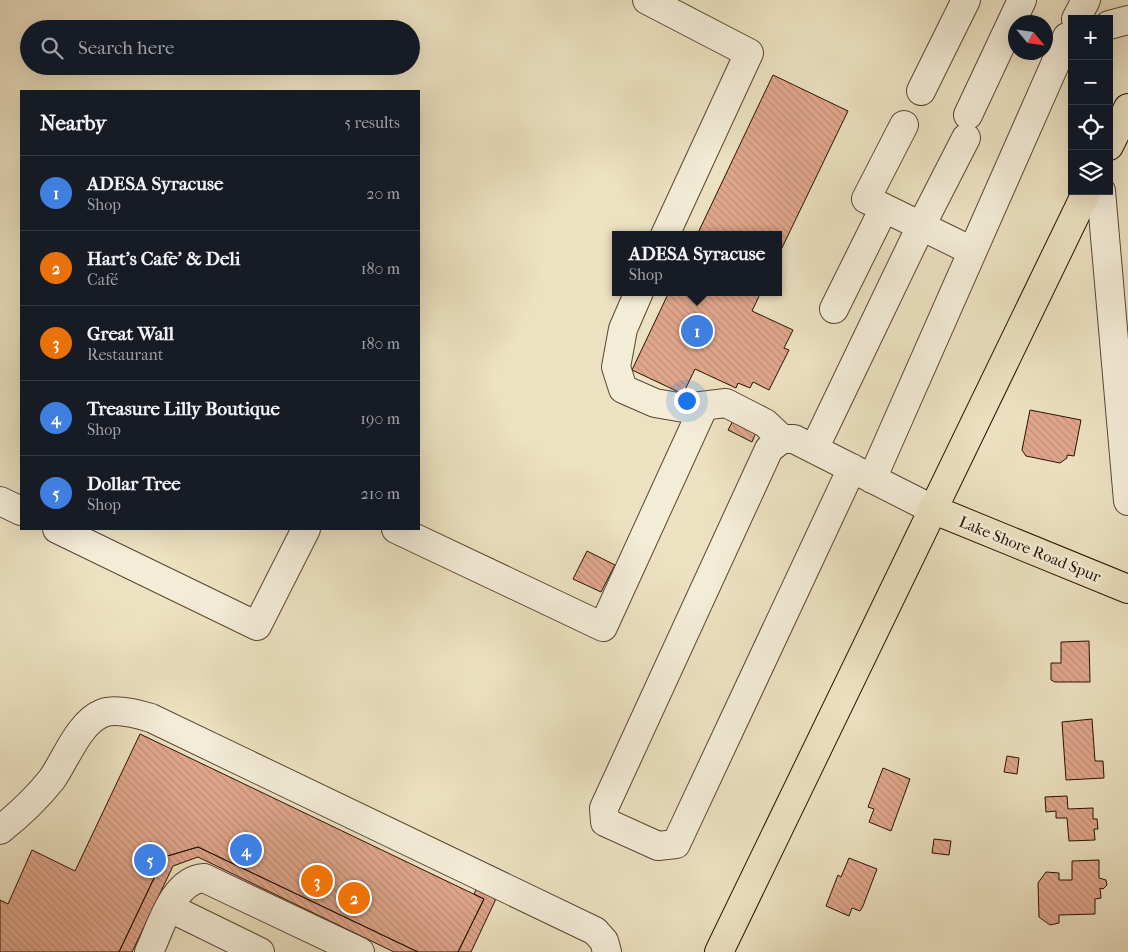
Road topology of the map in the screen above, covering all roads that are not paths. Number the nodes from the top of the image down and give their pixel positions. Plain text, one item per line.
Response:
1 (648, 0) edge
2 (966, 0) edge
3 (1022, 0) edge
4 (1086, 0) edge
5 (1079, 15) edge
6 (1128, 20) edge
7 (1113, 24) edge
8 (1068, 39) edge
9 (921, 91) dead end
10 (1128, 108) edge
11 (904, 125) dead end
12 (1113, 138) edge
13 (1085, 195) edge
14 (1102, 195) edge
15 (884, 208) junction
16 (921, 226) junction
17 (667, 231) edge
18 (972, 252) junction
19 (1117, 255) edge
20 (637, 296) edge
21 (834, 309) dead end
22 (704, 406) junction
23 (782, 439) junction
24 (814, 449) junction
25 (862, 473) junction
26 (0, 501) edge
27 (1128, 501) edge
28 (932, 509) junction
29 (20, 511) edge
30 (59, 530) edge
31 (305, 530) edge
32 (398, 530) edge
33 (1128, 589) edge
34 (0, 830) edge
35 (170, 908) junction
36 (149, 952) edge
37 (260, 952) edge
38 (360, 952) edge
39 (608, 952) edge
40 (719, 952) edge

1 - 17 street
2 - 9 street
3 - 16 street
4 - 5 street
6 - 7 street
8 - 18 street
10 - 12 main road
11 - 15 street
13 - 28 main road
14 - 19 street
15 - 16 street
15 - 21 street
16 - 18 street
16 - 24 street
18 - 25 street
19 - 27 street
20 - 22 street
22 - 23 street
22 - 32 street
23 - 24 street
23 - 25 street
24 - 25 street
25 - 28 street
26 - 29 street
28 - 33 main road, Lake Shore Road Spur
28 - 40 main road
30 - 31 street
34 - 39 street
35 - 36 street
35 - 37 street
35 - 38 street

